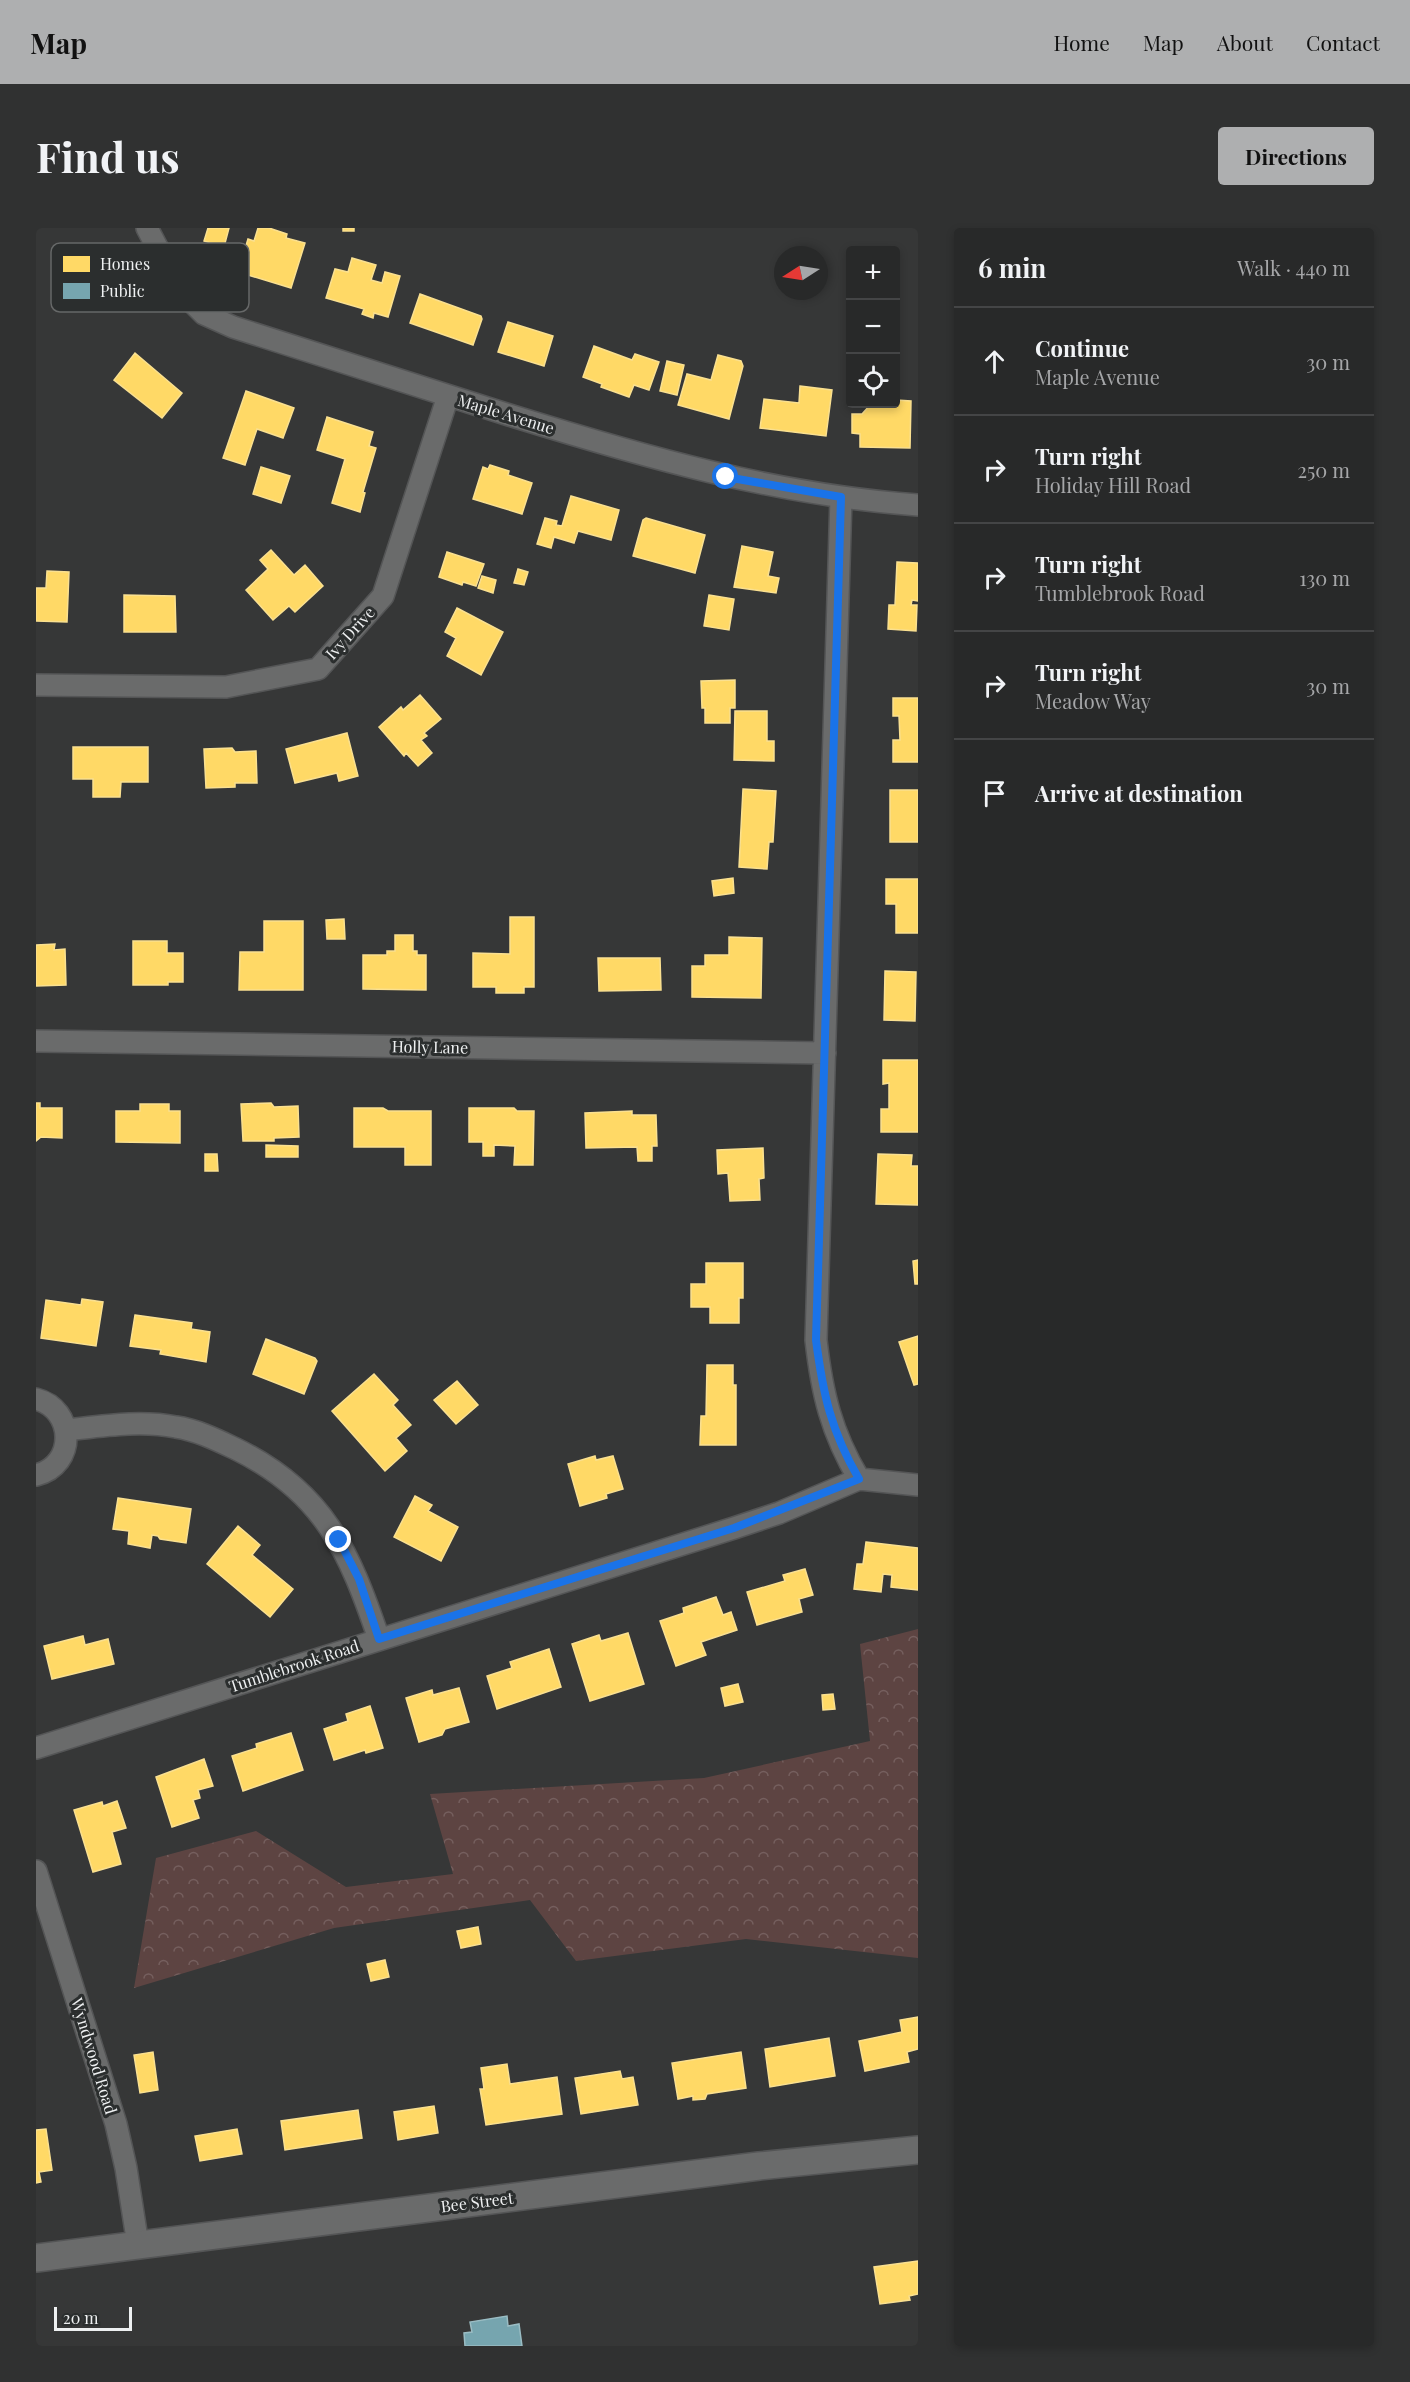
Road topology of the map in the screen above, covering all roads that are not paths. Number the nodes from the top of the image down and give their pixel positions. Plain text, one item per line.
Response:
1 (147, 228) edge
2 (155, 243) edge
3 (202, 312) edge
4 (448, 396) junction
5 (841, 497) junction
6 (918, 505) edge
7 (36, 685) edge
8 (36, 1041) edge
9 (825, 1053) junction
10 (36, 1399) edge
11 (66, 1430) junction
12 (36, 1475) edge
13 (859, 1479) junction
14 (918, 1485) edge
15 (379, 1639) junction
16 (36, 1748) edge
17 (36, 1871) edge
18 (918, 2150) edge
19 (138, 2245) junction
20 (36, 2258) edge

1 - 2 street, Maple Avenue
3 - 4 street, Maple Avenue
4 - 5 street, Maple Avenue
4 - 7 street, Ivy Drive
5 - 6 street, Maple Avenue
5 - 9 street
8 - 9 street, Holly Lane
9 - 13 street
10 - 11 street
11 - 12 street
11 - 15 street
13 - 14 street
13 - 15 street, Tumblebrook Road
15 - 16 street, Tumblebrook Road
17 - 19 street, Wyndwood Road
18 - 19 street, Bee Street
19 - 20 street, Bee Street

